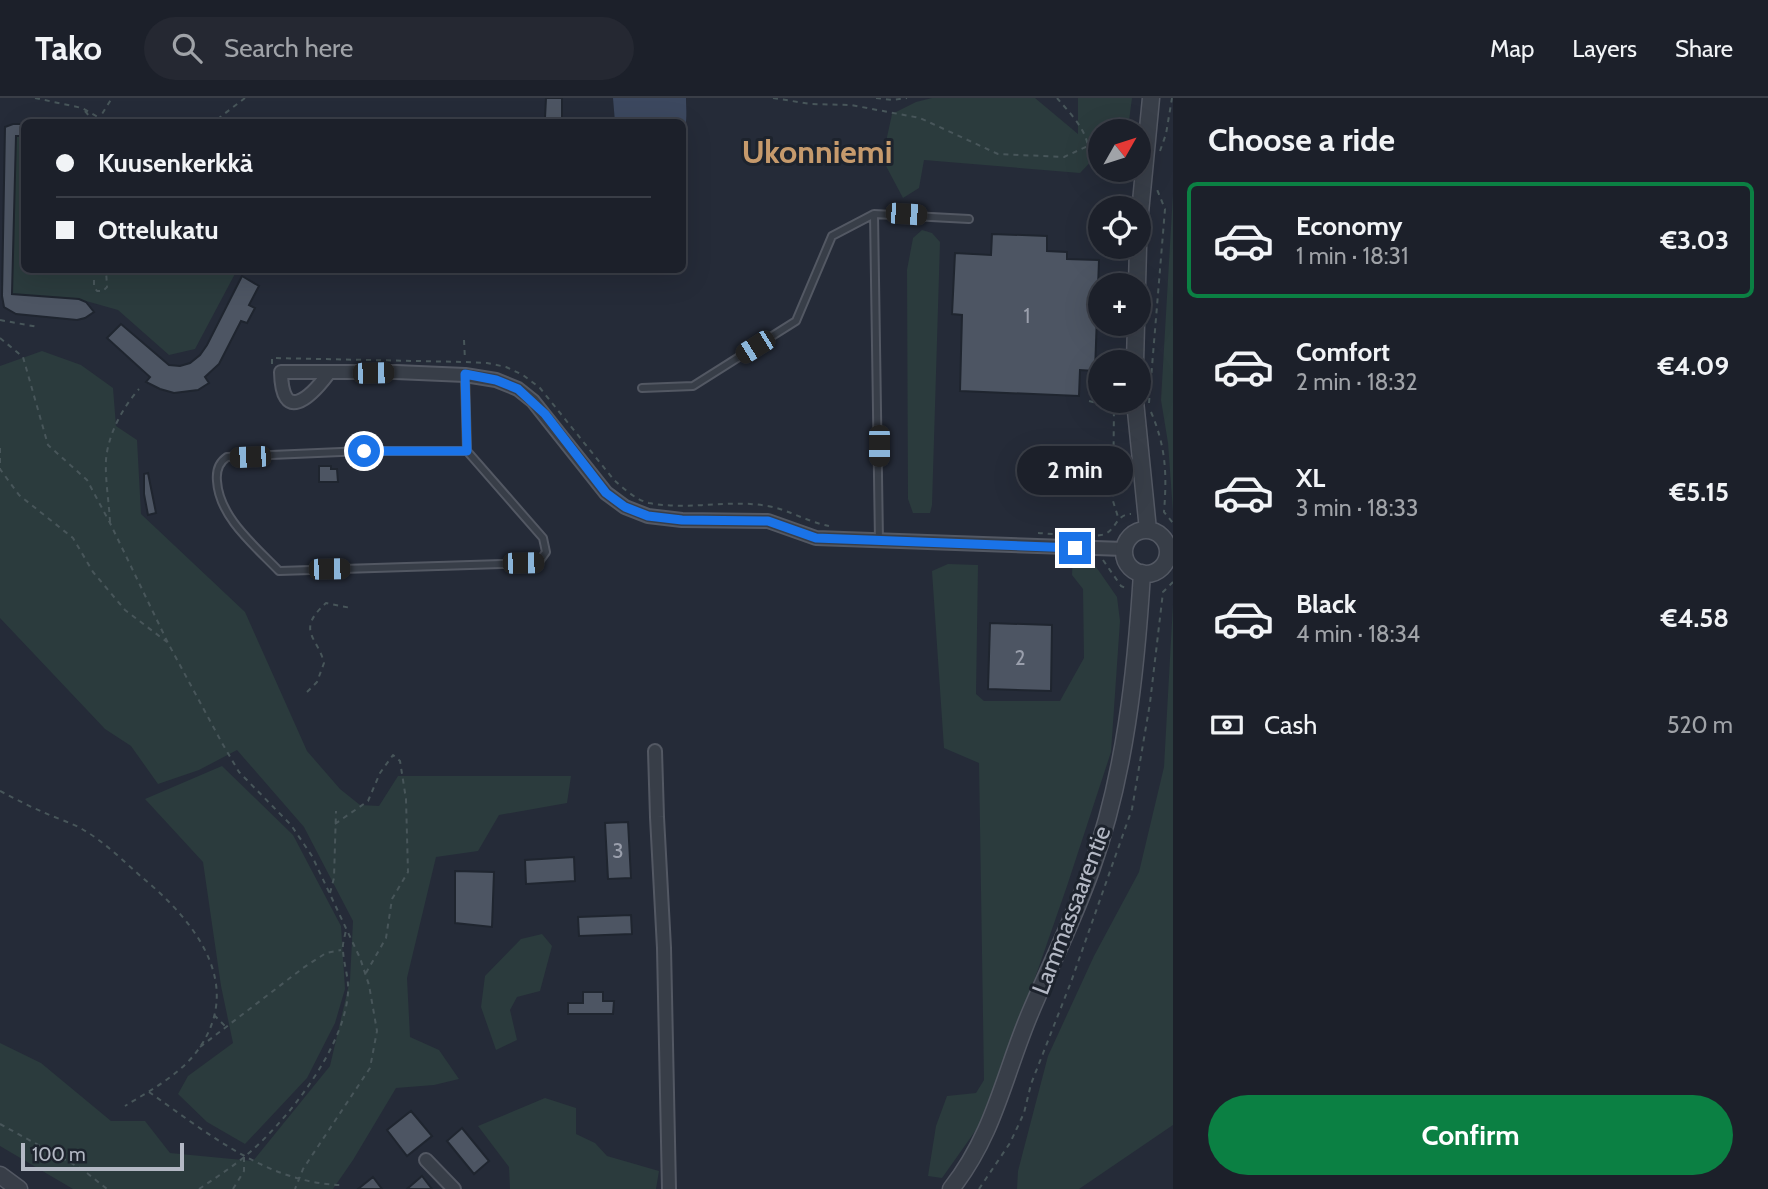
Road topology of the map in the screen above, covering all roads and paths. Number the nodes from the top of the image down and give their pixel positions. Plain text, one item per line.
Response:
1 (35, 98) edge
2 (111, 98) edge
3 (245, 98) edge
4 (773, 98) edge
5 (876, 98) edge
6 (907, 98) edge
7 (1057, 98) edge
8 (1151, 98) edge
9 (1172, 98) edge
10 (82, 108) junction
11 (93, 119) edge
12 (98, 119) edge
13 (102, 119) edge
14 (218, 119) edge
15 (1158, 156) dead end
16 (1154, 182) dead end
17 (1142, 196) edge
18 (874, 214) junction
19 (969, 219) dead end
20 (94, 273) edge
21 (106, 273) edge
22 (0, 320) edge
23 (38, 327) dead end
24 (0, 338) edge
25 (464, 340) dead end
26 (280, 358) dead end
27 (465, 368) junction
28 (328, 374) dead end
29 (642, 388) dead end
30 (139, 389) dead end
31 (1114, 413) edge
32 (1136, 413) edge
33 (0, 448) edge
34 (467, 451) junction
35 (1114, 463) junction
36 (1127, 463) dead end
37 (1164, 512) junction
38 (1118, 518) junction
39 (1147, 522) junction
40 (110, 523) junction
41 (1173, 523) edge
42 (834, 526) dead end
43 (1028, 533) dead end
44 (879, 541) junction
45 (1100, 547) junction
46 (1124, 549) junction
47 (1170, 554) edge
48 (1142, 573) junction
49 (1141, 591) junction
50 (351, 608) dead end
51 (168, 643) junction
52 (307, 692) dead end
53 (656, 751) dead end
54 (0, 791) edge
55 (336, 811) dead end
56 (335, 824) junction
57 (330, 894) junction
58 (346, 929) junction
59 (342, 949) junction
60 (366, 974) junction
61 (213, 1014) junction
62 (225, 1026) junction
63 (200, 1048) junction
64 (148, 1092) junction
65 (125, 1106) dead end
66 (0, 1124) edge
67 (244, 1156) junction
68 (426, 1160) dead end
69 (0, 1175) edge
70 (299, 1177) junction
71 (344, 1185) dead end
72 (19, 1189) edge
73 (107, 1189) edge
74 (199, 1189) edge
75 (233, 1189) edge
76 (295, 1189) edge
77 (454, 1189) edge
78 (669, 1189) edge
79 (951, 1189) edge

1 - 10 path
2 - 12 path
3 - 14 path
4 - 7 path
5 - 6 path
8 - 17 street
9 - 15 path
10 - 11 path
10 - 13 path
16 - 37 path
18 - 19 lane
18 - 29 lane
18 - 44 lane
20 - 21 path
22 - 23 path
24 - 40 path
25 - 27 path
26 - 27 path
27 - 28 street
27 - 34 lane
27 - 42 path
27 - 44 street
30 - 40 path
31 - 35 path
32 - 39 street
33 - 51 path
34 - 34 lane
35 - 36 path
35 - 38 path
37 - 39 path
37 - 41 path
38 - 39 path
38 - 43 path
39 - 46 street
39 - 47 street
40 - 51 path
44 - 45 street
45 - 46 street
45 - 49 path
46 - 48 street
47 - 48 street
48 - 49 street, Lammassaarentie
49 - 79 street, Lammassaarentie
50 - 52 path
51 - 57 path
53 - 78 street
54 - 61 path
55 - 56 path
56 - 57 path
56 - 60 path
57 - 58 path
58 - 59 path
58 - 60 path
59 - 62 path
59 - 67 path
60 - 70 path
61 - 62 path
61 - 63 path
62 - 63 path
63 - 64 path
64 - 65 path
64 - 67 path
66 - 73 path
67 - 70 path
67 - 74 path
67 - 75 path
68 - 77 street
69 - 72 street
70 - 71 path
70 - 76 path

